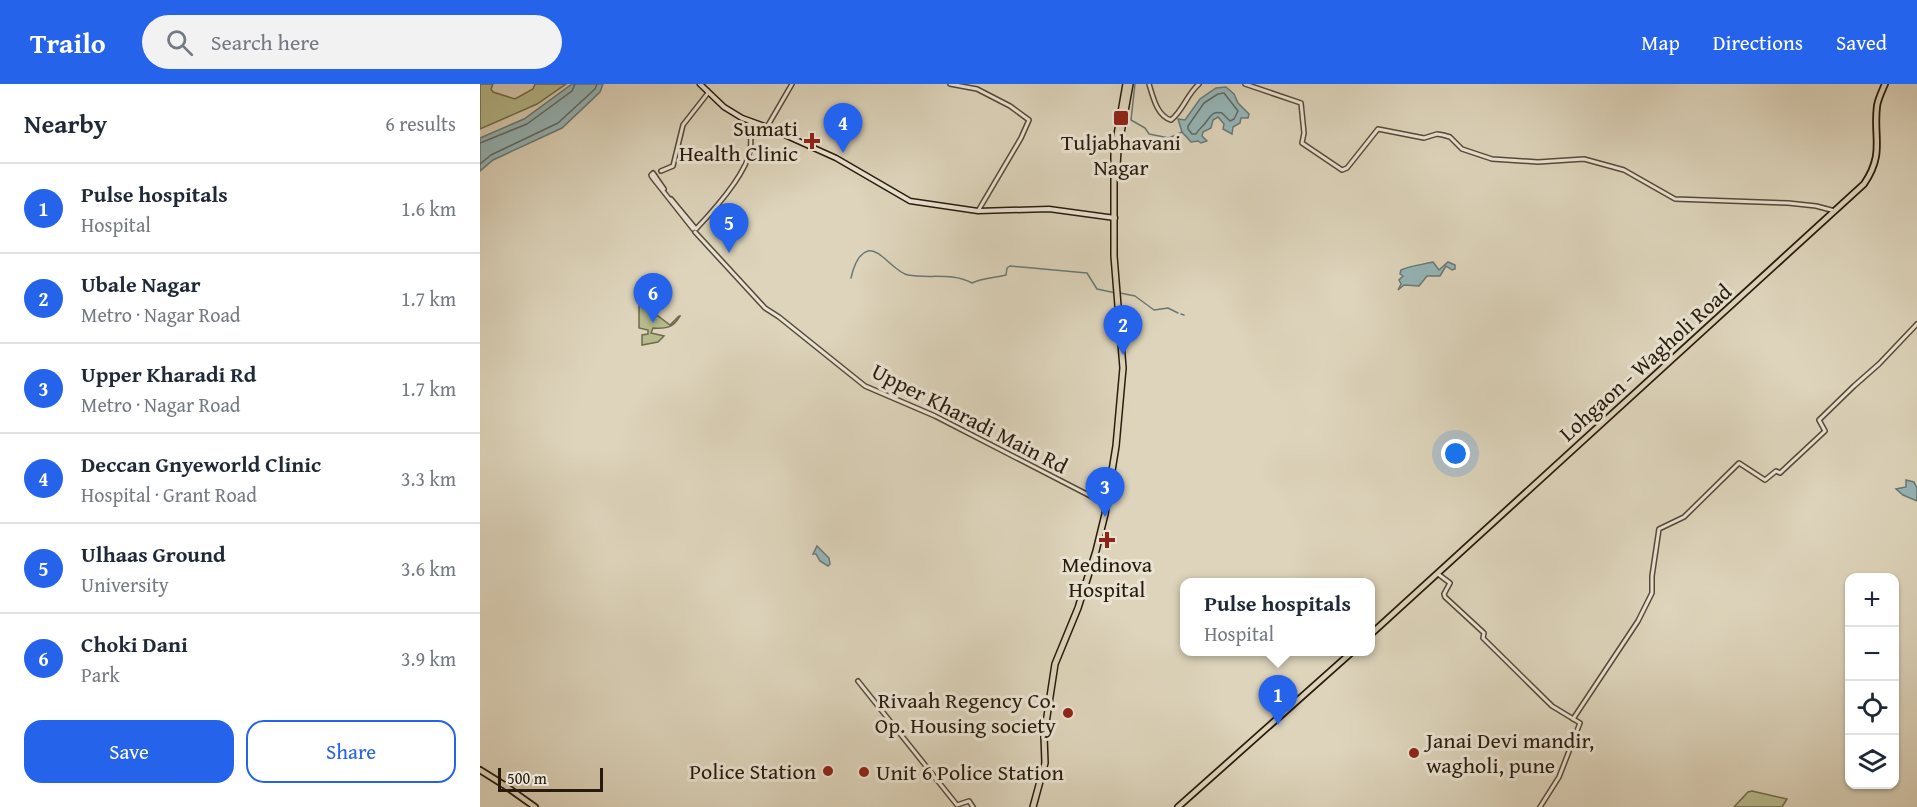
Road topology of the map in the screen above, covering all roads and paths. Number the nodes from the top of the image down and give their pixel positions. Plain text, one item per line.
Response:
1 (701, 84) edge
2 (792, 84) edge
3 (950, 84) edge
4 (1128, 84) edge
5 (1149, 84) edge
6 (1199, 84) edge
7 (1245, 84) edge
8 (1885, 84) edge
9 (709, 92) junction
10 (750, 122) junction
11 (768, 126) junction
12 (1116, 153) junction
13 (978, 210) junction
14 (1835, 211) junction
15 (1115, 218) junction
16 (695, 230) junction
17 (1917, 324) edge
18 (1118, 441) junction
19 (1106, 504) junction
20 (1438, 574) junction
21 (1375, 630) edge
22 (1346, 656) edge
23 (1573, 719) junction
24 (908, 744) junction
25 (480, 770) edge
26 (535, 807) edge
27 (973, 807) edge
28 (1034, 807) edge
29 (1178, 807) edge
30 (1540, 807) edge

1 - 9 main road
2 - 11 street
3 - 13 street
4 - 12 highway
4 - 12 highway
5 - 6 street
7 - 14 street
8 - 14 main road, Lohgaon - Wagholi Road
9 - 10 main road
9 - 11 main road
9 - 16 street, Upper Kharadi Main Rd
10 - 11 main road
10 - 16 street
11 - 13 main road
12 - 15 highway
13 - 15 main road
14 - 20 main road, Lohgaon - Wagholi Road
15 - 18 highway
15 - 18 highway
16 - 19 street, Upper Kharadi Main Rd
17 - 23 street
18 - 19 highway
18 - 28 highway
19 - 28 highway
20 - 21 main road, Lohgaon - Wagholi Road
20 - 23 street
22 - 29 main road
23 - 30 street
24 - 24 street
24 - 27 street
25 - 26 main road

